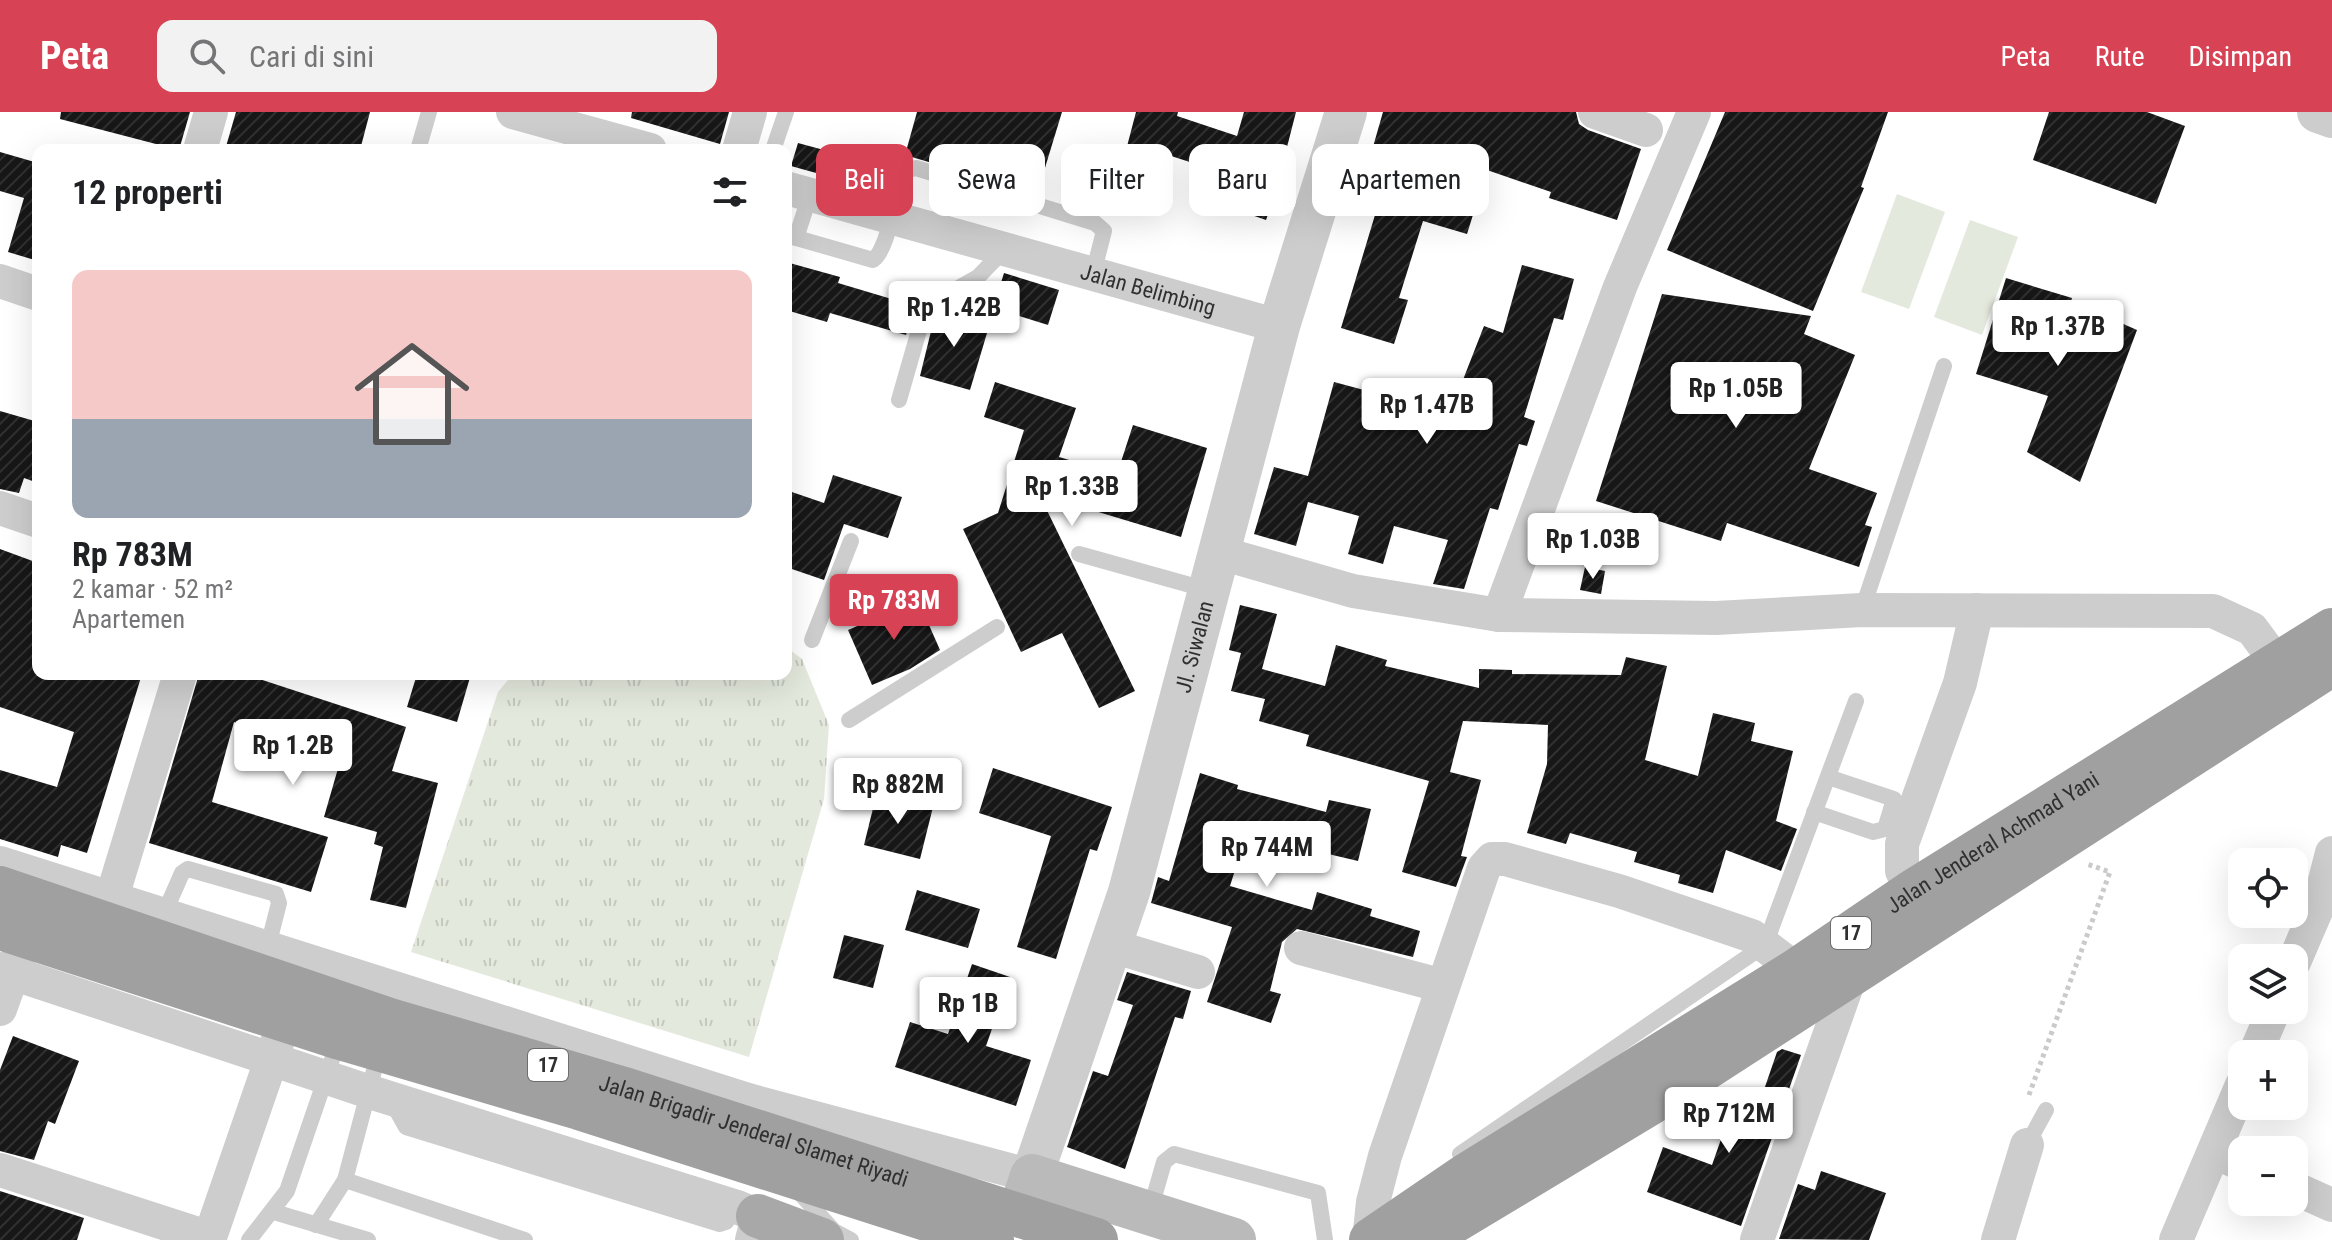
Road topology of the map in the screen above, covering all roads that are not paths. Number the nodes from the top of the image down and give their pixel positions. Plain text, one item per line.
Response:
1 (211, 112) edge
2 (429, 112) edge
3 (513, 112) edge
4 (750, 112) edge
5 (786, 112) edge
6 (1346, 112) edge
7 (1595, 112) edge
8 (1694, 112) edge
9 (2318, 112) edge
10 (2332, 117) edge
11 (1646, 130) dead end
12 (202, 144) edge
13 (420, 144) edge
14 (604, 144) edge
15 (741, 144) edge
16 (775, 144) edge
17 (798, 191) edge
18 (890, 217) junction
19 (792, 230) edge
20 (792, 237) edge
21 (1005, 249) junction
22 (1093, 274) junction
23 (0, 281) edge
24 (32, 292) edge
25 (1279, 326) junction
26 (1944, 366) dead end
27 (899, 400) dead end
28 (0, 508) edge
29 (32, 519) edge
30 (851, 541) dead end
31 (1079, 554) dead end
32 (1213, 571) junction
33 (1862, 610) junction
34 (1977, 610) junction
35 (1499, 615) junction
36 (997, 627) dead end
37 (2332, 630) edge
38 (812, 640) dead end
39 (2265, 646) junction
40 (2332, 664) edge
41 (178, 680) edge
42 (1856, 701) dead end
43 (849, 720) dead end
44 (1828, 777) junction
45 (1814, 812) junction
46 (2332, 853) edge
47 (0, 863) edge
48 (0, 888) edge
49 (1912, 892) junction
50 (112, 897) junction
51 (2325, 907) edge
52 (164, 914) junction
53 (2304, 944) edge
54 (268, 946) junction
55 (1112, 946) junction
56 (1301, 948) dead end
57 (1781, 958) junction
58 (8, 968) edge
59 (1198, 972) dead end
60 (1851, 974) junction
61 (1443, 986) junction
62 (368, 1046) junction
63 (275, 1052) junction
64 (1648, 1058) junction
65 (2046, 1110) dead end
66 (2027, 1145) joint
67 (2228, 1158) edge
68 (0, 1170) edge
69 (777, 1173) junction
70 (345, 1180) junction
71 (1480, 1186) junction
72 (2308, 1194) edge
73 (2332, 1205) edge
74 (1015, 1210) edge
75 (274, 1212) junction
76 (1149, 1213) junction
77 (749, 1221) edge
78 (316, 1225) junction
79 (1378, 1235) edge
80 (210, 1239) edge
81 (249, 1240) edge
82 (368, 1240) edge
83 (525, 1240) edge
84 (822, 1240) edge
85 (851, 1240) edge
86 (1096, 1240) edge
87 (1234, 1240) edge
88 (1325, 1240) edge
89 (1450, 1240) edge
90 (1757, 1240) edge
91 (1998, 1240) edge
92 (2176, 1240) edge

1 - 12 street
2 - 13 lane
3 - 14 street
4 - 15 street
5 - 16 lane
6 - 25 street, Jl. Siwalan
7 - 11 street
8 - 35 street
9 - 10 street
17 - 18 street, Jalan Belimbing
17 - 19 lane
18 - 20 lane
18 - 21 street, Jalan Belimbing
18 - 22 lane
21 - 22 street, Jalan Belimbing
21 - 27 lane
22 - 25 street, Jalan Belimbing
23 - 24 street
25 - 32 street, Jl. Siwalan
26 - 33 lane
28 - 29 street
30 - 38 lane
31 - 32 lane
32 - 35 street
32 - 55 street, Jl. Siwalan
33 - 34 street
33 - 35 street
34 - 39 street
34 - 49 street
36 - 43 lane
37 - 39 highway, Jalan Jenderal Achmad Yani / 17
39 - 49 highway, Jalan Jenderal Achmad Yani / 17
40 - 60 highway, Jalan Jenderal Achmad Yani / 17
41 - 50 street
42 - 44 lane
44 - 45 lane
44 - 45 lane
45 - 57 lane
46 - 51 street
47 - 50 street
48 - 62 highway, Jalan Brigadir Jenderal Slamet Riyadi / 17
49 - 57 highway, Jalan Jenderal Achmad Yani / 17
50 - 52 street
51 - 53 street
52 - 54 street
52 - 54 lane
54 - 62 street
55 - 59 street
55 - 74 street, Jl. Siwalan
56 - 61 street
57 - 61 street
57 - 64 highway, Jalan Jenderal Achmad Yani / 17
58 - 63 highway, Jalan Brigadir Jenderal Slamet Riyadi / 17
60 - 64 highway, Jalan Jenderal Achmad Yani / 17
60 - 90 street
61 - 79 street
62 - 63 highway, Jalan Brigadir Jenderal Slamet Riyadi / 17
62 - 69 highway, Jalan Brigadir Jenderal Slamet Riyadi / 17
62 - 70 lane
62 - 74 highway, Jalan Brigadir Jenderal Slamet Riyadi / 17
62 - 75 lane
62 - 77 street
63 - 80 street
64 - 71 highway, Jalan Jenderal Achmad Yani / 17
64 - 71 highway, Jalan Jenderal Achmad Yani / 17
65 - 66 lane
66 - 91 street
67 - 92 street
68 - 80 street
69 - 74 highway, Jalan Brigadir Jenderal Slamet Riyadi / 17
69 - 77 main road
69 - 85 lane
70 - 78 lane
70 - 83 lane
71 - 79 highway, Jalan Jenderal Achmad Yani / 17
71 - 89 highway
72 - 73 street
74 - 76 main road
74 - 86 highway, Jalan Brigadir Jenderal Slamet Riyadi / 17
75 - 78 lane
75 - 81 lane
76 - 87 main road
76 - 88 lane
77 - 84 main road
78 - 82 lane

